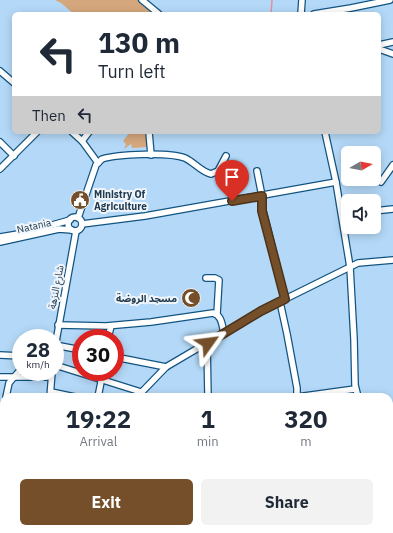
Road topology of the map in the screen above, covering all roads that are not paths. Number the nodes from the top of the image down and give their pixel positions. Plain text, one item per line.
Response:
1 (142, 0) edge
2 (302, 0) edge
3 (390, 0) edge
4 (157, 12) edge
5 (301, 12) edge
6 (325, 12) edge
7 (393, 42) edge
8 (381, 45) edge
9 (381, 50) edge
10 (393, 54) edge
11 (0, 71) edge
12 (12, 81) edge
13 (35, 134) edge
14 (74, 134) edge
15 (87, 134) edge
16 (149, 134) edge
17 (325, 134) edge
18 (82, 141) junction
19 (0, 142) edge
20 (151, 155) junction
21 (14, 156) junction
22 (226, 156) dead end
23 (98, 163) junction
24 (393, 165) edge
25 (0, 170) edge
26 (257, 171) dead end
27 (336, 182) junction
28 (381, 182) dead end
29 (262, 196) junction
30 (340, 205) joint
31 (393, 209) edge
32 (381, 210) edge
33 (78, 218) junction
34 (70, 220) junction
35 (82, 224) junction
36 (74, 231) junction
37 (0, 237) edge
38 (0, 242) edge
39 (393, 260) edge
40 (350, 267) junction
41 (206, 278) dead end
42 (282, 300) junction
43 (218, 314) junction
44 (58, 324) junction
45 (111, 326) junction
46 (57, 329) edge
47 (110, 329) edge
48 (224, 333) junction
49 (208, 343) junction
50 (0, 355) edge
51 (12, 356) edge
52 (124, 359) edge
53 (166, 367) junction
54 (0, 377) edge
55 (12, 377) edge
56 (12, 379) edge
57 (51, 381) edge
58 (102, 381) edge
59 (107, 381) edge
60 (355, 389) junction
61 (7, 393) edge
62 (50, 393) edge
63 (99, 393) edge
64 (134, 393) edge
65 (141, 393) edge
66 (208, 393) edge
67 (297, 393) edge
68 (326, 393) edge
69 (356, 393) edge

1 - 4 street
2 - 5 street
3 - 6 street
7 - 8 street
9 - 10 street
11 - 12 street
13 - 21 street
14 - 18 street
15 - 18 street
16 - 20 street
17 - 27 street
18 - 23 street
19 - 21 street
20 - 22 street
20 - 23 street
21 - 25 street
23 - 33 street
24 - 28 street
26 - 29 street
27 - 29 street
27 - 30 street
29 - 35 street
29 - 42 street
30 - 40 street
31 - 32 street
33 - 34 street
33 - 35 street
34 - 36 street
34 - 37 street, Natania
35 - 36 street
36 - 38 street, Natania
36 - 44 street, شارع النزهة
39 - 40 street
40 - 42 street
40 - 60 street
41 - 43 street
42 - 48 street
42 - 67 street
43 - 45 street
43 - 48 street
44 - 45 street
44 - 46 street, شارع النزهة
45 - 47 street
48 - 49 street
49 - 53 street
49 - 66 street
50 - 51 street
52 - 53 street
53 - 65 street
54 - 55 street
56 - 61 street
57 - 62 street
58 - 63 street
59 - 64 street
60 - 68 street
60 - 69 street

